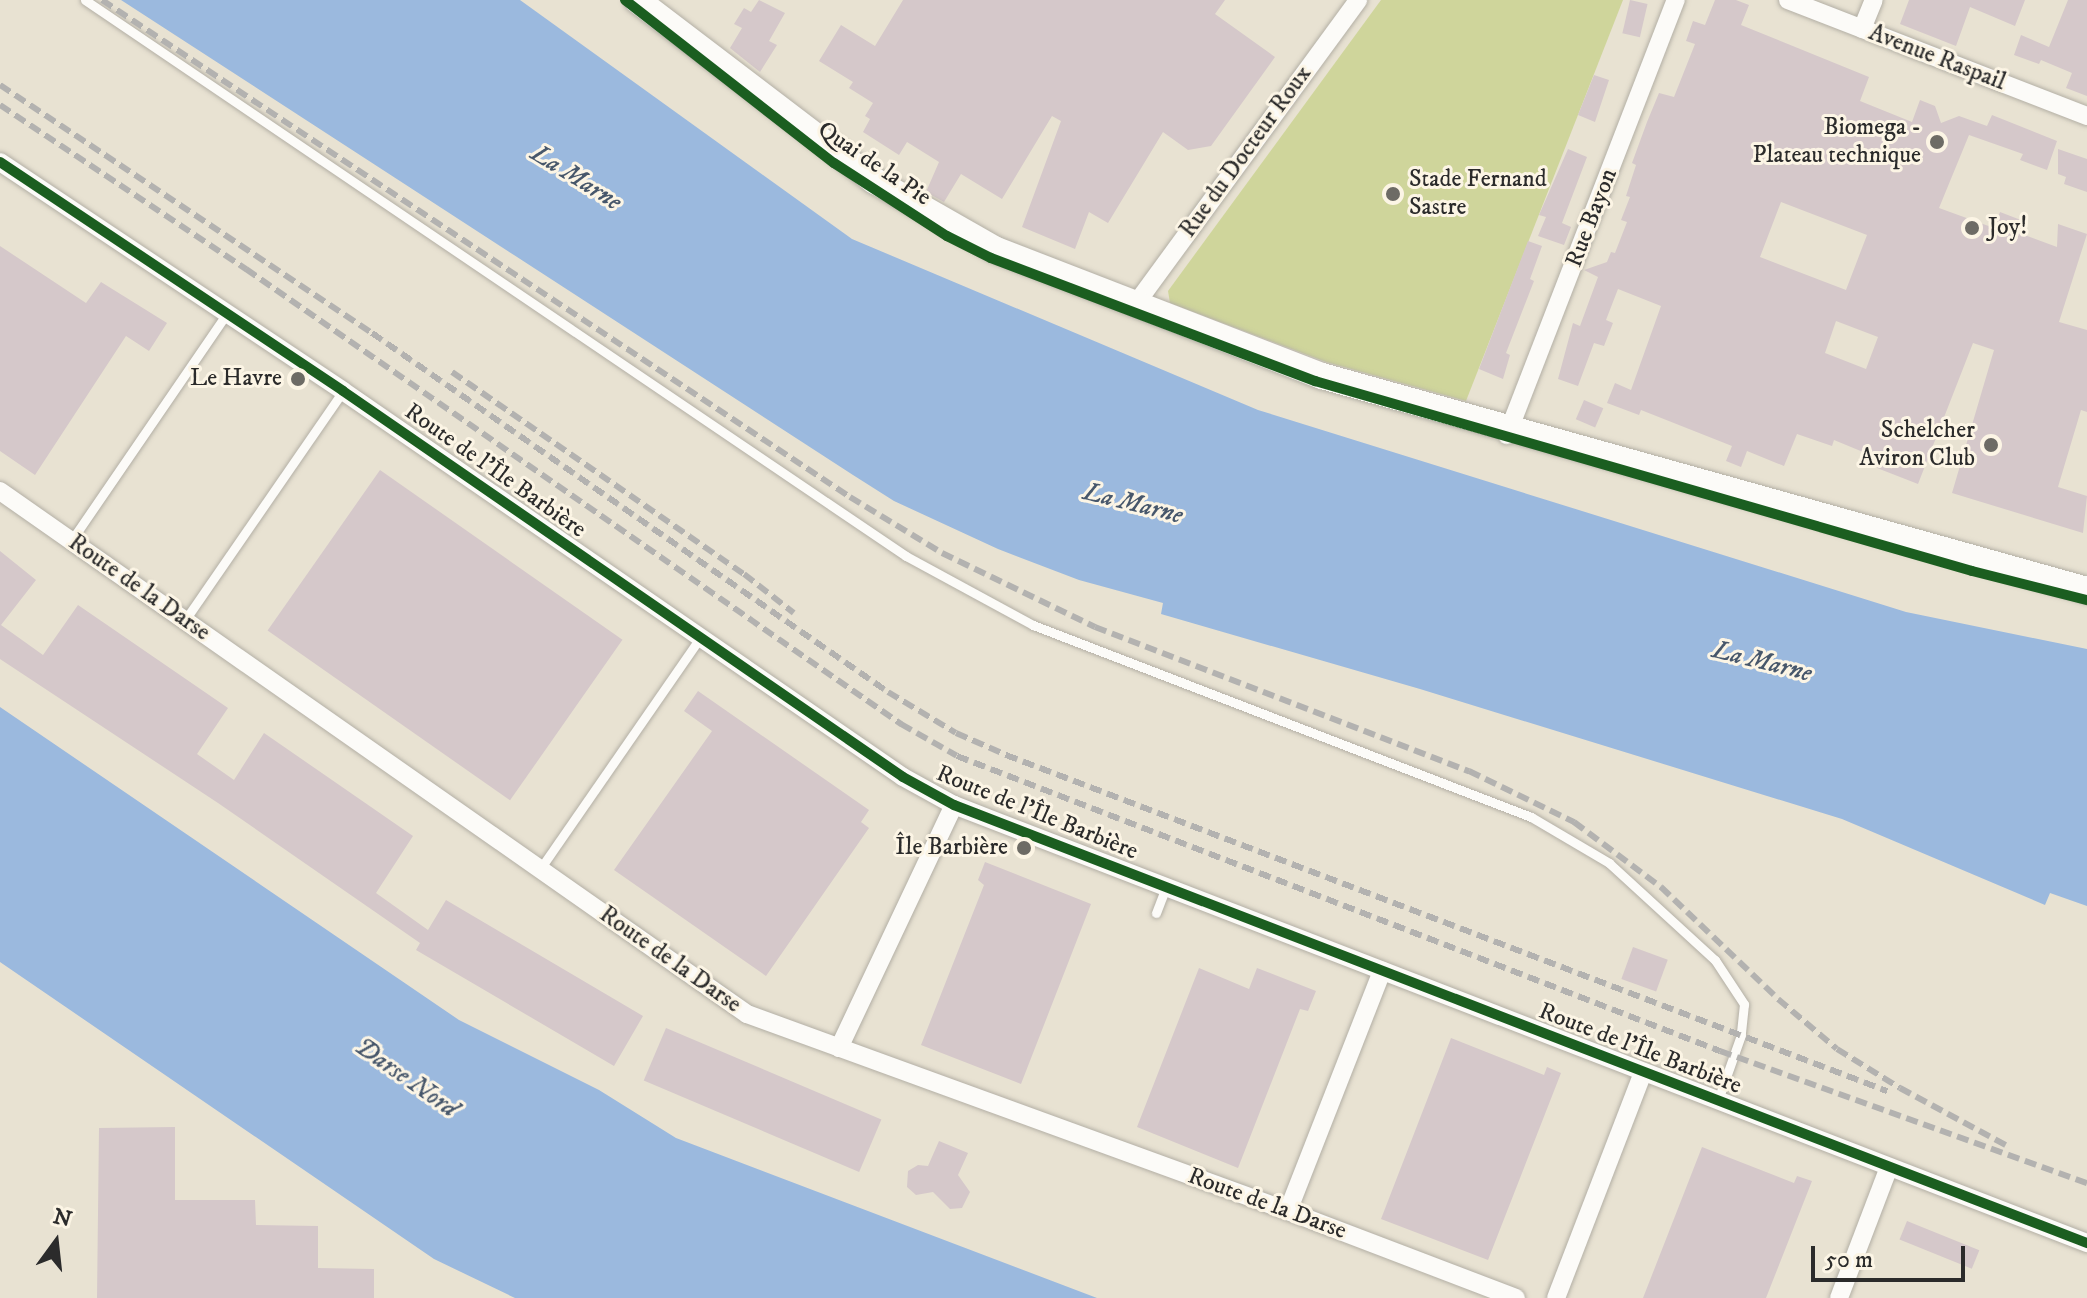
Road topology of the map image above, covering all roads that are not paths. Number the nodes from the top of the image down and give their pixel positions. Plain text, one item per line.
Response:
1 (85, 0) edge
2 (637, 0) edge
3 (1358, 0) edge
4 (1676, 0) edge
5 (1788, 0) edge
6 (1874, 0) edge
7 (1862, 29) junction
8 (2087, 116) edge
9 (0, 162) edge
10 (1135, 305) junction
11 (227, 313) junction
12 (343, 391) junction
13 (1509, 431) junction
14 (0, 491) edge
15 (71, 541) junction
16 (2087, 590) edge
17 (185, 620) junction
18 (700, 638) junction
19 (954, 805) junction
20 (540, 869) junction
21 (1166, 887) junction
22 (1156, 913) dead end
23 (1382, 971) junction
24 (839, 1048) junction
25 (1643, 1072) junction
26 (1717, 1101) junction
27 (1889, 1167) junction
28 (1288, 1211) junction
29 (2087, 1243) edge
30 (1516, 1298) edge
31 (1556, 1298) edge
32 (1839, 1298) edge

1 - 26 lane
2 - 10 street, Quai de la Pie
3 - 10 street, Rue du Docteur Roux
4 - 13 street, Rue Bayon
5 - 7 street, Avenue Raspail
6 - 7 street
7 - 8 street, Avenue Raspail
9 - 11 street, Route de l'Île Barbière
10 - 13 street, Quai de la Pie
11 - 12 street, Route de l'Île Barbière
11 - 15 lane
12 - 17 lane
12 - 18 street, Route de l'Île Barbière
13 - 16 street, Quai de la Pie
14 - 15 street, Route de la Darse
15 - 17 street, Route de la Darse
17 - 20 street, Route de la Darse
18 - 19 street, Route de l'Île Barbière
18 - 20 lane
19 - 21 street, Route de l'Île Barbière
19 - 24 street
20 - 24 street, Route de la Darse
21 - 22 lane
21 - 23 street, Route de l'Île Barbière
23 - 25 street, Route de l'Île Barbière
23 - 28 street
24 - 28 street, Route de la Darse
25 - 26 street, Route de l'Île Barbière
25 - 31 street
26 - 27 street, Route de l'Île Barbière
27 - 29 street, Route de l'Île Barbière
27 - 32 street
28 - 30 street, Route de la Darse

